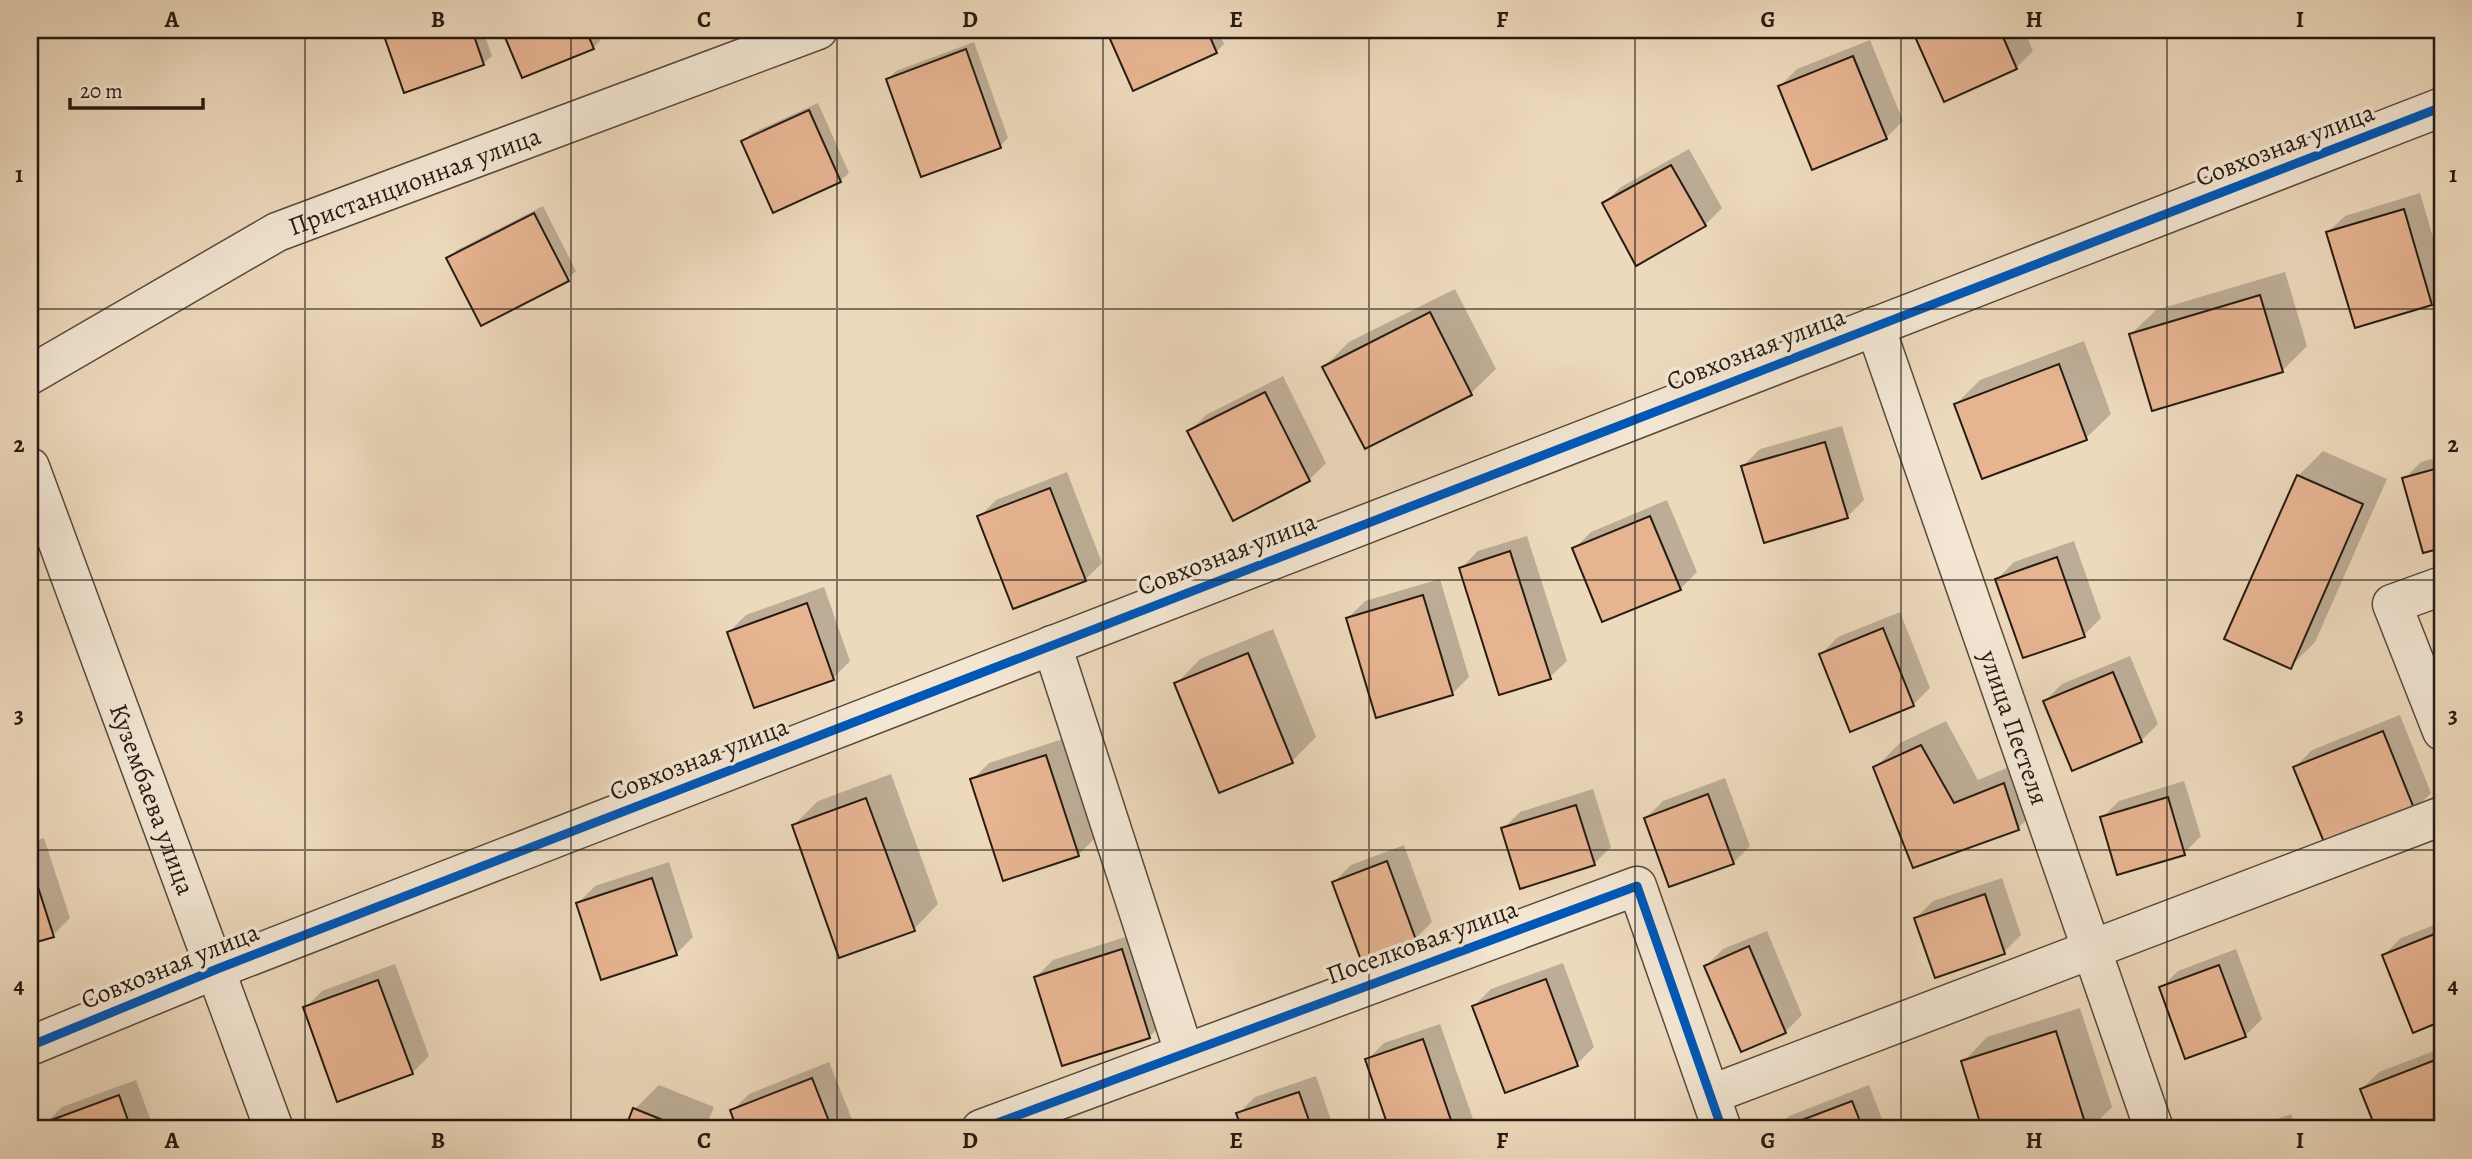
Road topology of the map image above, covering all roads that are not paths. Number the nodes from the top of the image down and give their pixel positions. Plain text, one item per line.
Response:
1 (818, 30) edge
2 (2442, 107) edge
3 (1875, 326) junction
4 (30, 374) edge
5 (30, 467) edge
6 (2442, 586) edge
7 (1052, 645) junction
8 (2442, 731) edge
9 (2442, 816) edge
10 (2090, 950) junction
11 (217, 969) junction
12 (30, 1046) edge
13 (1184, 1052) junction
14 (1717, 1112) edge
15 (274, 1129) edge
16 (981, 1129) edge
17 (2154, 1129) edge

1 - 4 street, Пристанционная улица
2 - 3 street, Совхозная улица
3 - 7 street, Совхозная улица
3 - 10 street, улица Пестеля
5 - 11 street, Кузембаева улица
6 - 8 street
7 - 11 street, Совхозная улица
7 - 13 street
9 - 10 street
10 - 14 street
10 - 17 street, улица Пестеля
11 - 12 street, Совхозная улица
11 - 15 street, Кузембаева улица
13 - 14 street, Поселковая улица
13 - 16 street, Поселковая улица

